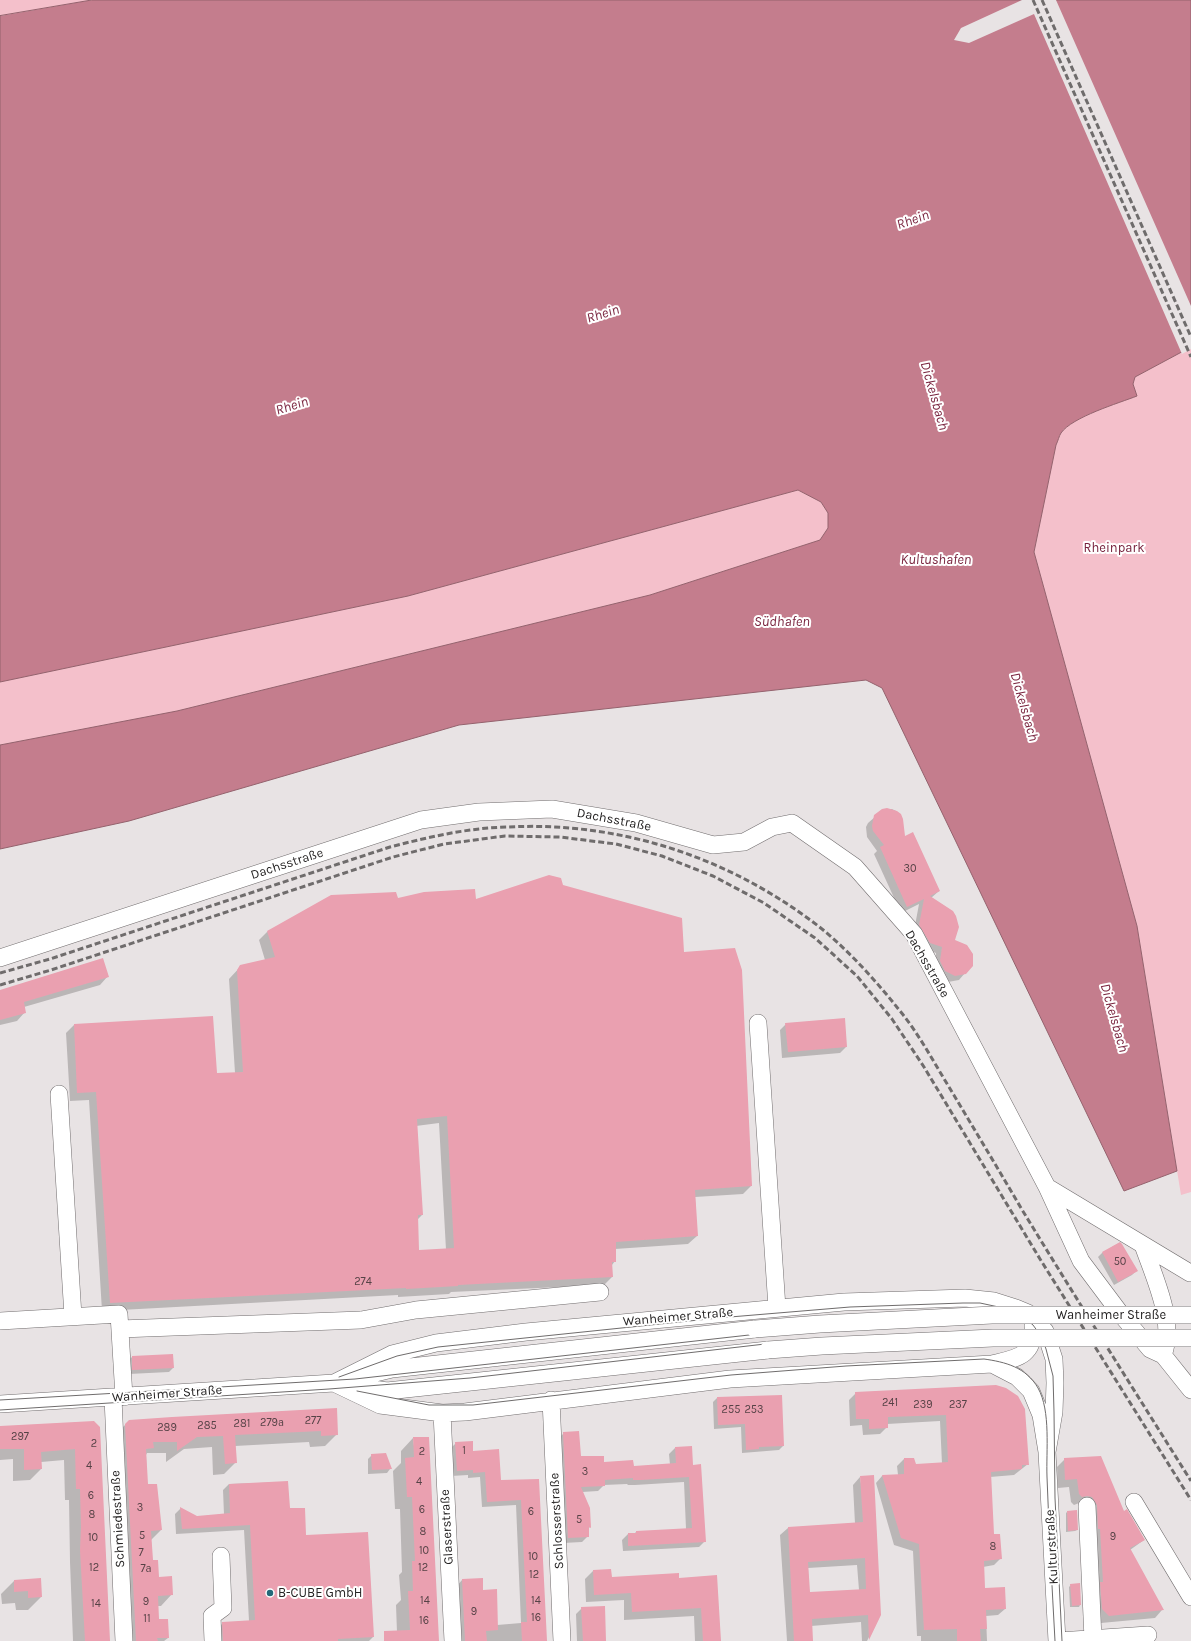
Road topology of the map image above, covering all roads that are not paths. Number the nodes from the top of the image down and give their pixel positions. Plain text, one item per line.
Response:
1 (0, 958) edge
2 (758, 1022) dead end
3 (59, 1094) dead end
4 (1047, 1187) junction
5 (1143, 1245) junction
6 (1190, 1273) dead end
7 (600, 1292) dead end
8 (777, 1308) junction
9 (1028, 1313) junction
10 (1191, 1315) edge
11 (74, 1316) junction
12 (0, 1321) edge
13 (120, 1329) junction
14 (1191, 1338) edge
15 (1163, 1355) junction
16 (992, 1364) junction
17 (334, 1383) junction
18 (1191, 1390) edge
19 (118, 1397) junction
20 (551, 1400) junction
21 (0, 1404) edge
22 (442, 1413) junction
23 (1047, 1452) junction
24 (1134, 1502) dead end
25 (1086, 1506) dead end
26 (221, 1556) dead end
27 (1191, 1597) edge
28 (1148, 1635) dead end
29 (1093, 1639) junction
30 (124, 1641) edge
31 (213, 1641) edge
32 (453, 1641) edge
33 (562, 1641) edge
34 (1058, 1641) edge

1 - 4 street, Dachsstraße
2 - 8 street
3 - 11 street
4 - 5 street
4 - 15 street, Dachsstraße
5 - 6 street
5 - 15 street
7 - 13 street
8 - 9 street, Wanheimer Straße
8 - 17 street, Wanheimer Straße
9 - 16 street, Wanheimer Straße
9 - 23 street, Wanheimer Straße
10 - 17 street, Wanheimer Straße, bridge
11 - 12 street
11 - 13 street, Schmiedestraße
13 - 19 street, Schmiedestraße
14 - 17 street, Wanheimer Straße, bridge
15 - 18 street, Dachsstraße
16 - 20 street, Wanheimer Straße
16 - 23 street
17 - 19 street, Wanheimer Straße
17 - 22 street, Wanheimer Straße
19 - 21 street, Wanheimer Straße
19 - 30 street, Schmiedestraße
20 - 22 street, Wanheimer Straße
20 - 33 street, Schlosserstraße
22 - 32 street, Glaserstraße
23 - 34 street, Kulturstraße
24 - 27 street
25 - 29 street
26 - 31 street
28 - 29 street
29 - 34 street

